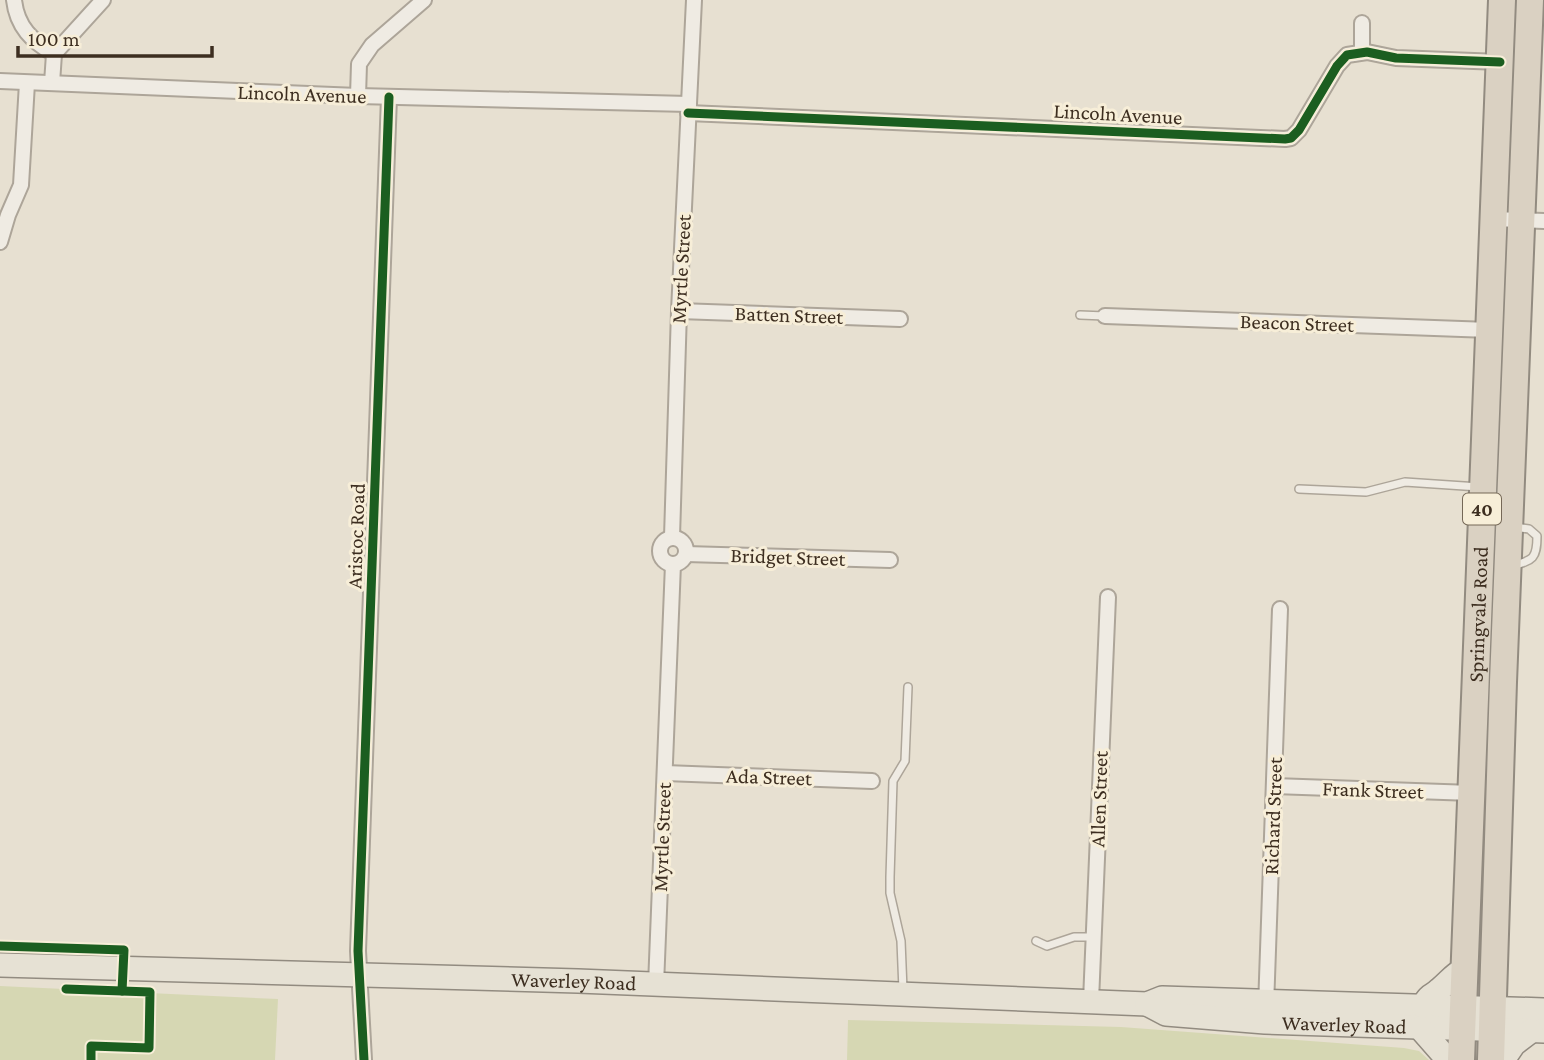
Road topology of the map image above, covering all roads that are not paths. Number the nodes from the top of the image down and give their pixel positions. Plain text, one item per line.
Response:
1 (14, 0) edge
2 (103, 0) edge
3 (424, 0) edge
4 (694, 0) edge
5 (1502, 0) edge
6 (1534, 11) edge
7 (1362, 23) dead end
8 (1362, 52) junction
9 (54, 54) junction
10 (1500, 62) junction
11 (0, 82) edge
12 (27, 83) junction
13 (52, 83) junction
14 (358, 96) junction
15 (389, 97) junction
16 (689, 108) junction
17 (1494, 219) junction
18 (1533, 221) edge
19 (0, 242) edge
20 (678, 311) junction
21 (1080, 315) dead end
22 (1105, 316) joint
23 (900, 320) dead end
24 (1489, 330) junction
25 (1483, 488) junction
26 (1299, 489) dead end
27 (1510, 526) junction
28 (672, 537) junction
29 (1540, 538) edge
30 (1544, 553) edge
31 (686, 554) junction
32 (1535, 555) junction
33 (890, 560) dead end
34 (673, 564) junction
35 (1508, 567) junction
36 (1108, 597) dead end
37 (1280, 609) dead end
38 (1503, 682) junction
39 (908, 687) dead end
40 (1476, 687) junction
41 (665, 773) junction
42 (872, 781) dead end
43 (1274, 786) junction
44 (1472, 793) junction
45 (1093, 937) junction
46 (1036, 942) dead end
47 (0, 965) edge
48 (1464, 970) junction
49 (1494, 972) junction
50 (359, 975) junction
51 (656, 985) junction
52 (903, 995) junction
53 (1091, 1001) junction
54 (1266, 1011) junction
55 (1422, 1017) junction
56 (1462, 1018) junction
57 (1493, 1019) junction
58 (1537, 1020) edge
59 (364, 1060) edge
60 (1446, 1060) edge
61 (1461, 1060) edge
62 (1492, 1060) edge
63 (1503, 1060) edge

1 - 9 street
2 - 9 street
3 - 14 street
4 - 16 street, Myrtle Street
5 - 10 highway, Springvale Road / 40
6 - 18 highway, Springvale Road / 40
7 - 8 street
8 - 10 street
8 - 16 street, Lincoln Avenue
9 - 13 street
10 - 17 highway, Springvale Road / 40
11 - 12 street, Lincoln Avenue
12 - 13 street, Lincoln Avenue
12 - 19 street
13 - 14 street, Lincoln Avenue
14 - 15 street, Lincoln Avenue
15 - 16 street, Lincoln Avenue
15 - 50 street, Aristoc Road
16 - 20 street, Myrtle Street
17 - 18 street
17 - 24 highway, Springvale Road / 40
18 - 27 highway, Springvale Road / 40
20 - 23 street, Batten Street
20 - 28 street, Myrtle Street
21 - 22 lane
22 - 24 street, Beacon Street
24 - 25 highway, Springvale Road / 40
25 - 26 lane
25 - 40 highway, Springvale Road / 40
27 - 29 lane
27 - 35 highway, Springvale Road / 40
28 - 31 street
28 - 34 street
29 - 32 lane
30 - 32 lane
31 - 33 street, Bridget Street
31 - 34 street
32 - 35 lane
34 - 41 street, Myrtle Street
35 - 38 highway, Springvale Road / 40
36 - 45 street, Allen Street
37 - 43 street, Richard Street
38 - 40 highway
38 - 49 highway, Springvale Road / 40
39 - 52 lane
40 - 44 highway, Springvale Road / 40
41 - 42 street, Ada Street
41 - 51 street, Myrtle Street
43 - 44 street, Frank Street
43 - 54 street, Richard Street
44 - 48 highway, Springvale Road / 40
45 - 46 lane
45 - 53 street, Allen Street
47 - 50 main road, Waverley Road
48 - 55 main road
48 - 56 highway, Springvale Road / 40
49 - 57 highway, Springvale Road / 40
49 - 58 main road
50 - 51 main road, Waverley Road
50 - 59 street, Aristoc Road
51 - 52 main road, Waverley Road
52 - 53 main road, Waverley Road
53 - 54 main road, Waverley Road
54 - 55 main road, Waverley Road
55 - 56 main road, Waverley Road
55 - 60 main road
56 - 57 main road, Waverley Road
56 - 61 highway, Springvale Road / 40
57 - 58 main road, Waverley Road
57 - 62 highway, Springvale Road / 40
58 - 63 main road

